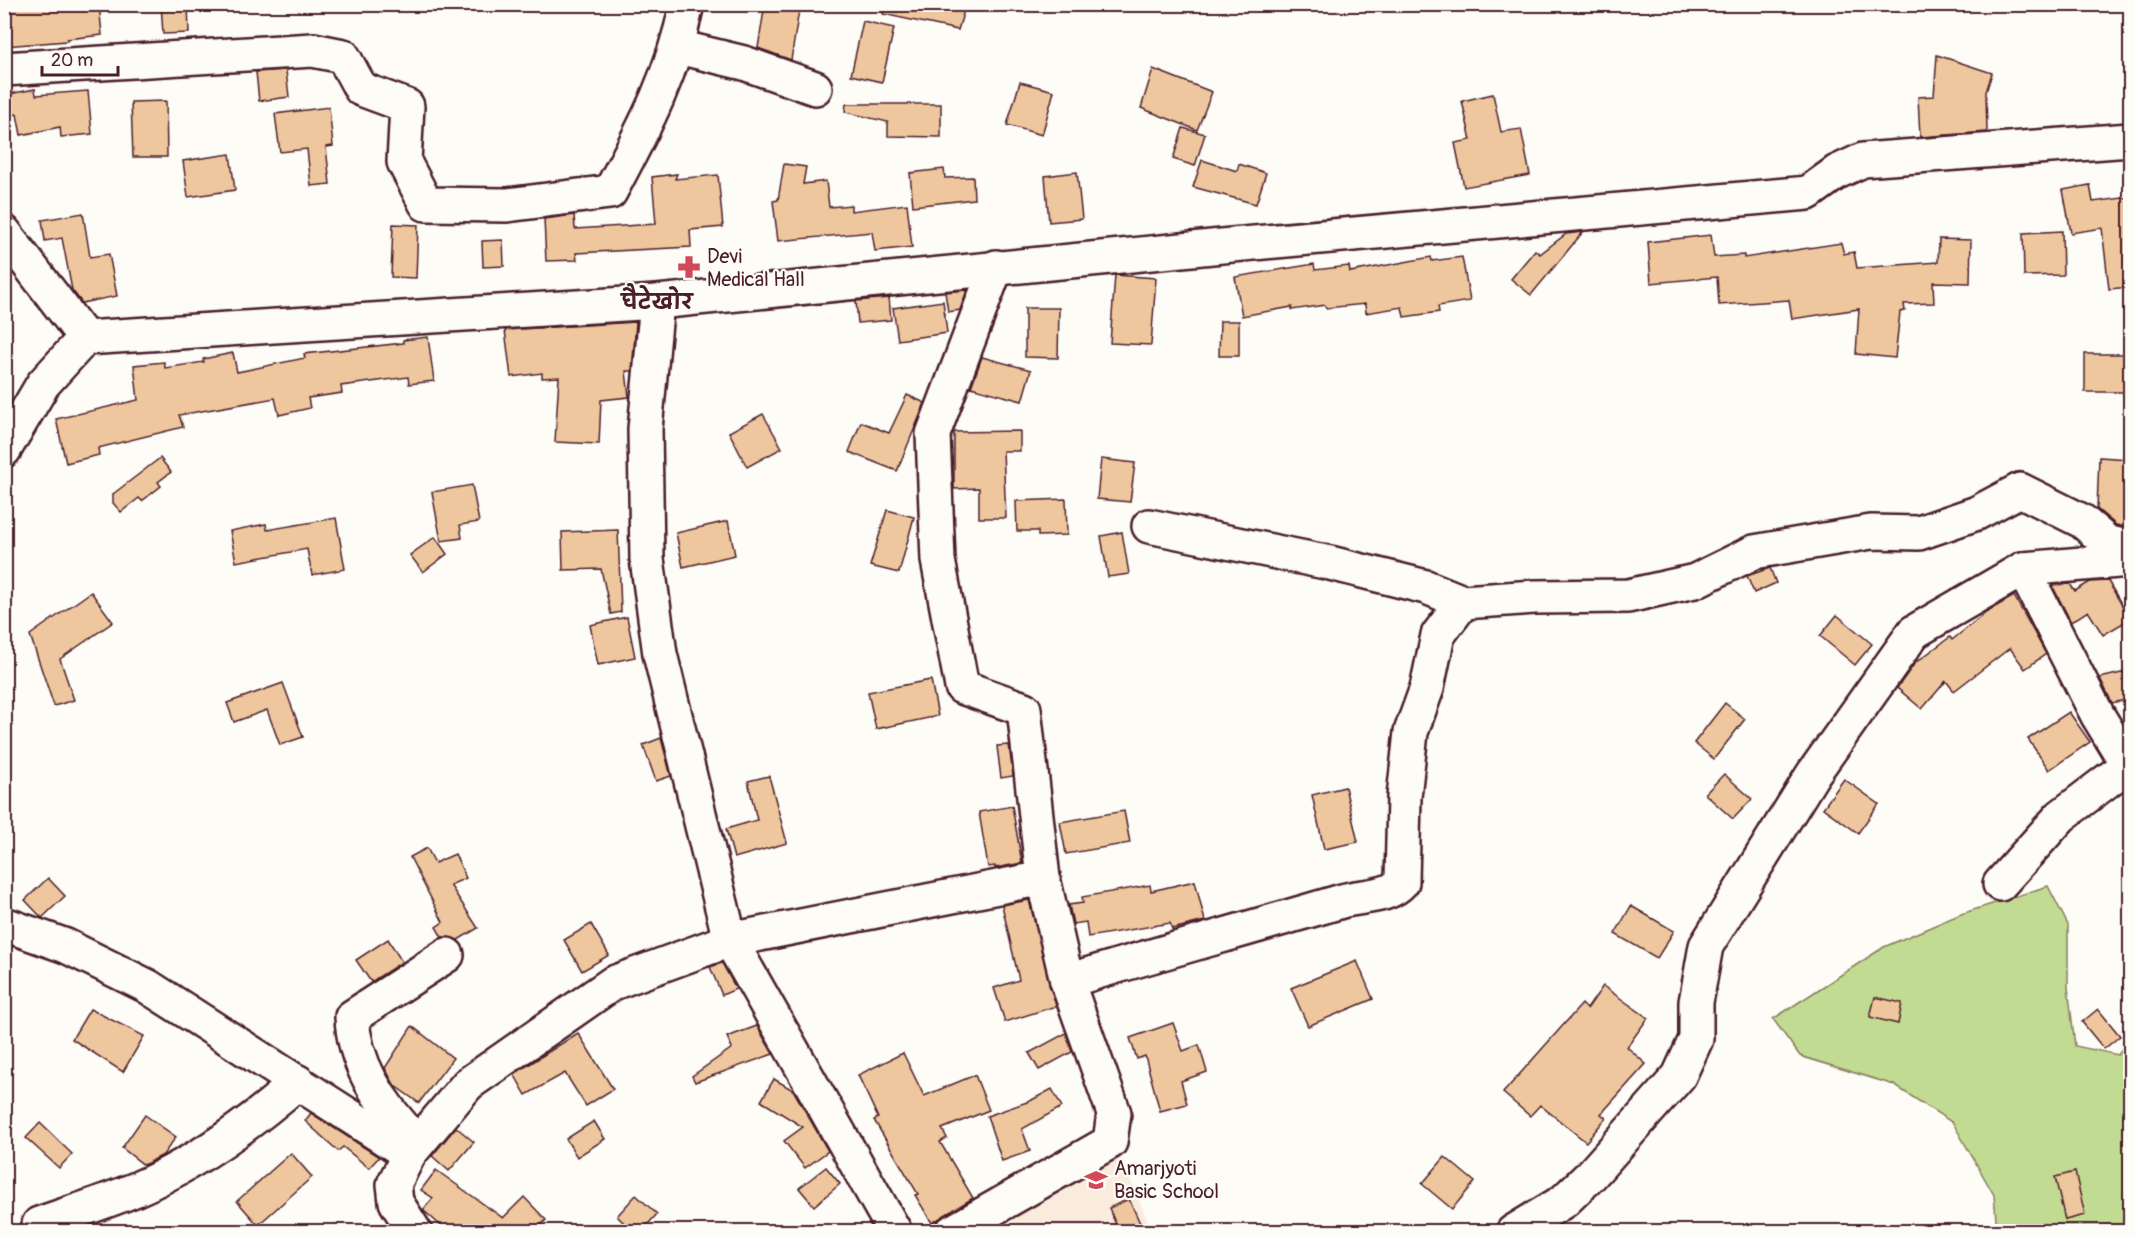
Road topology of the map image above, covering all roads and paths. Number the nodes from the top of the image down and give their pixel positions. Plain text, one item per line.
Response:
1 (687, 4) edge
2 (678, 47) junction
3 (4, 69) edge
4 (815, 88) dead end
5 (2130, 140) edge
6 (4, 232) edge
7 (996, 267) junction
8 (657, 302) junction
9 (85, 338) junction
10 (4, 450) edge
11 (1149, 526) dead end
12 (2130, 547) edge
13 (2130, 560) edge
14 (2023, 569) junction
15 (1463, 602) junction
16 (2129, 764) edge
17 (1043, 878) junction
18 (2000, 884) dead end
19 (4, 924) edge
20 (730, 940) junction
21 (447, 955) dead end
22 (1067, 981) junction
23 (298, 1082) junction
24 (414, 1148) junction
25 (39, 1224) dead end
26 (415, 1232) edge
27 (895, 1232) edge
28 (952, 1232) edge
29 (1513, 1232) edge

1 - 2 street
2 - 3 street
2 - 4 street
5 - 7 street
6 - 9 street
7 - 8 street
7 - 17 street
8 - 9 street
8 - 20 street
9 - 10 street
11 - 15 street
12 - 15 street
13 - 14 street
14 - 16 street
14 - 29 street
15 - 22 street
16 - 18 street
17 - 20 street
17 - 22 street
19 - 23 street
20 - 24 street
20 - 27 street
21 - 24 street
22 - 28 street
23 - 24 street
23 - 25 street
24 - 26 street

